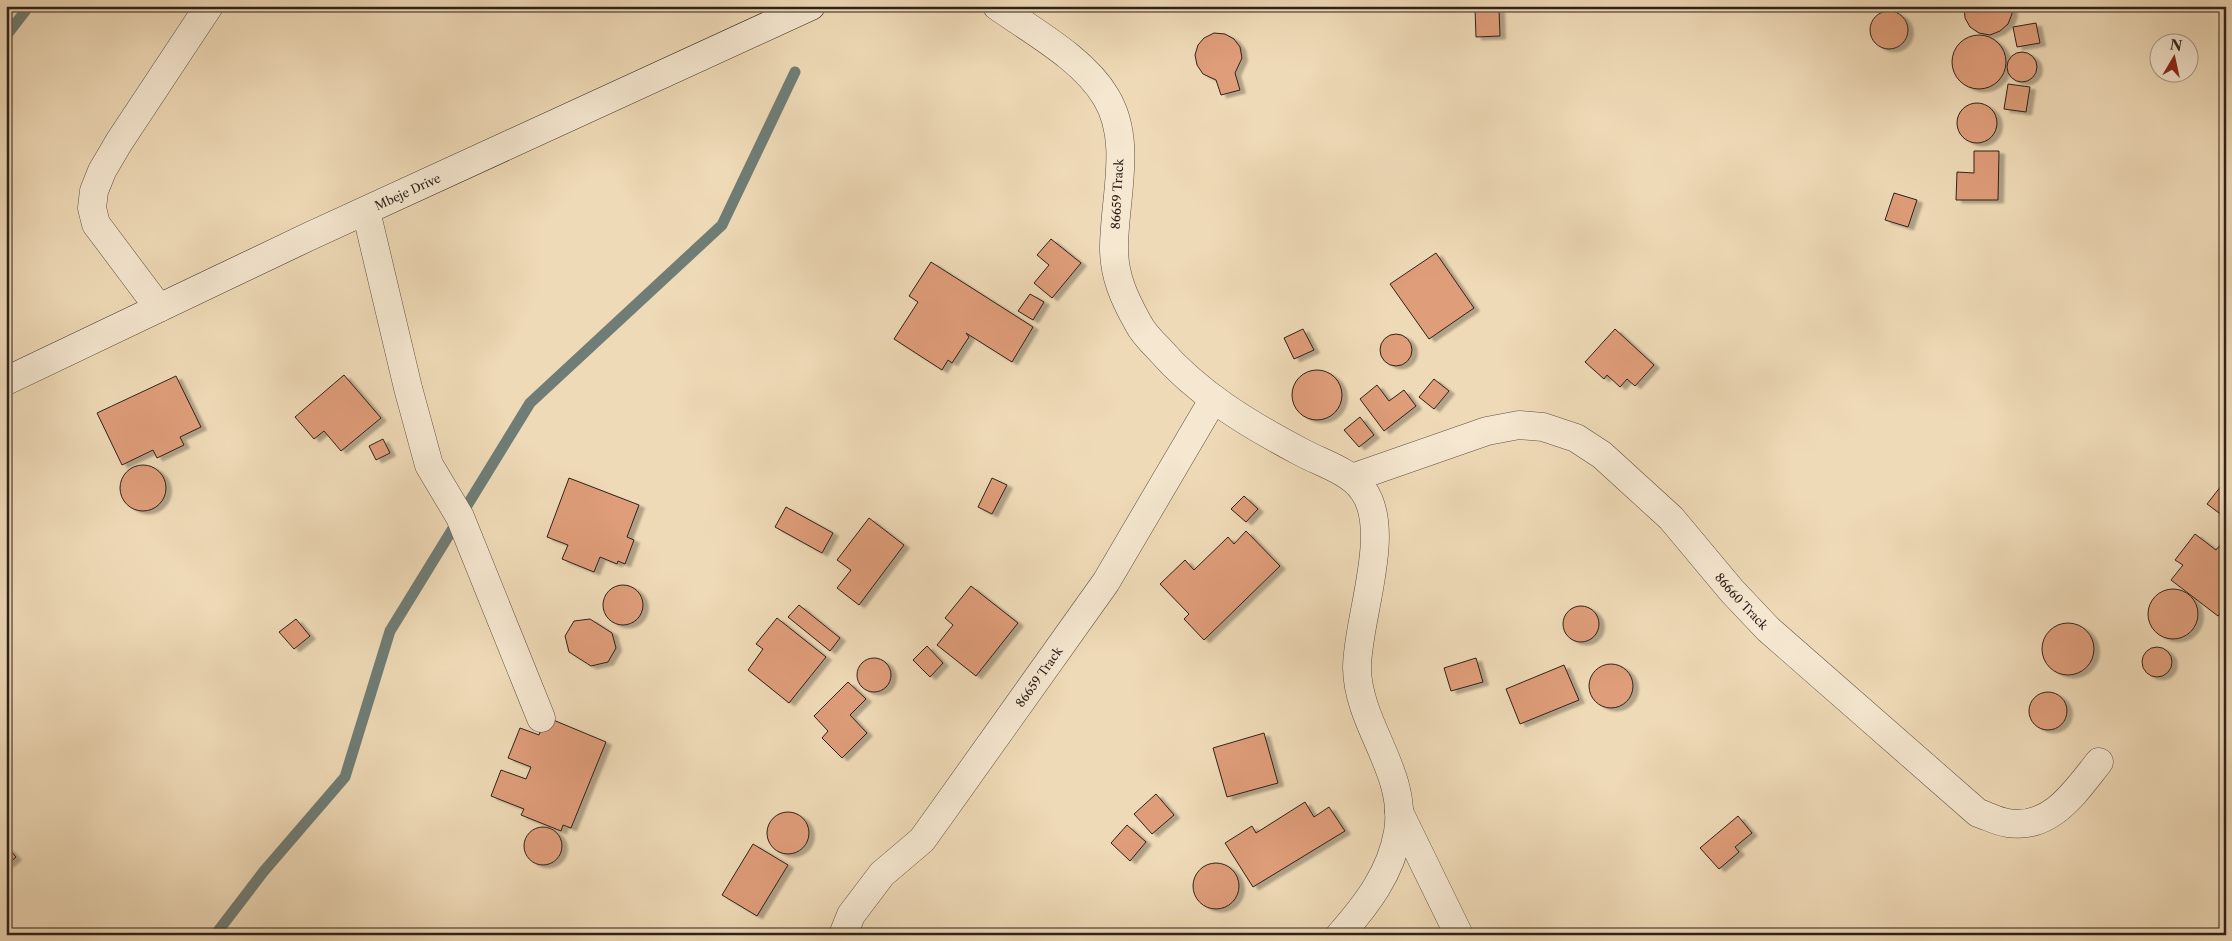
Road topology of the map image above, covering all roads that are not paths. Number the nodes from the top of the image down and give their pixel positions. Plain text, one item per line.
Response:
1 (209, 6) edge
2 (811, 6) edge
3 (997, 6) edge
4 (366, 211) junction
5 (159, 308) junction
6 (6, 381) edge
7 (1213, 400) junction
8 (1352, 478) junction
9 (541, 718) dead end
10 (2099, 762) dead end
11 (1399, 812) junction
12 (843, 935) edge
13 (1340, 935) edge
14 (1459, 935) edge

1 - 5 street
2 - 4 street, Mbeje Drive
3 - 7 street, 86659 Track
4 - 5 street, Mbeje Drive
4 - 9 street
5 - 6 street, Mbeje Drive
7 - 8 street, 86659 Track
7 - 12 street, 86659 Track
8 - 10 street, 86660 Track
8 - 11 street, 86659 Track
11 - 13 street, 86659 Track
11 - 14 street

